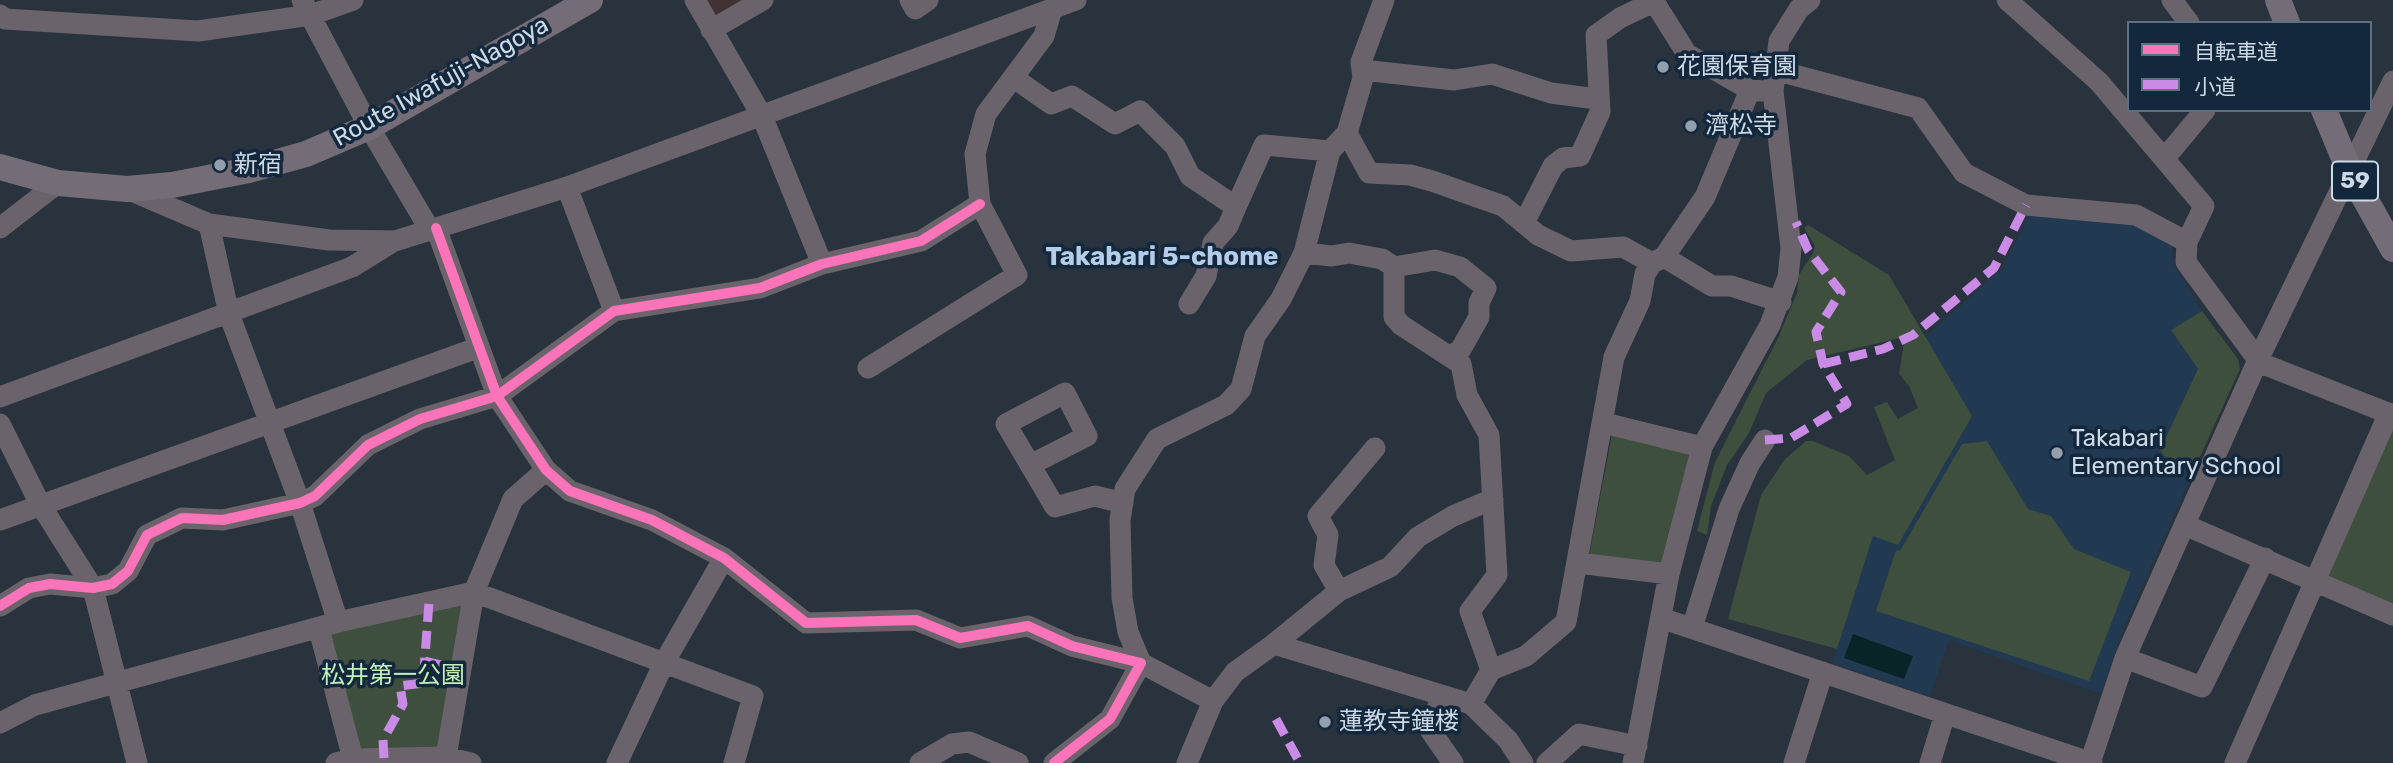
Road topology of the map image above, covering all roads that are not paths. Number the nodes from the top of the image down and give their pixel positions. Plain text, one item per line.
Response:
1 (353, 0) edge
2 (590, 0) edge
3 (695, 0) edge
4 (762, 0) edge
5 (910, 0) edge
6 (928, 0) edge
7 (1384, 0) edge
8 (1810, 0) edge
9 (2007, 0) edge
10 (2172, 0) edge
11 (1653, 1) edge
12 (1068, 3) edge
13 (307, 7) edge
14 (0, 15) edge
15 (2188, 21) edge
16 (711, 30) junction
17 (1362, 70) junction
18 (1775, 70) junction
19 (1014, 78) junction
20 (2393, 81) edge
21 (1750, 90) junction
22 (1773, 91) junction
23 (1597, 99) junction
24 (2203, 112) edge
25 (2324, 112) edge
26 (762, 116) junction
27 (2385, 119) edge
28 (369, 127) junction
29 (1347, 133) junction
30 (1330, 151) junction
31 (2164, 159) junction
32 (0, 167) edge
33 (2348, 170) junction
34 (58, 183) junction
35 (567, 187) junction
36 (127, 189) junction
37 (980, 204) junction
38 (1236, 207) junction
39 (1525, 221) junction
40 (209, 224) junction
41 (0, 228) edge
42 (433, 229) junction
43 (394, 241) junction
44 (2187, 242) junction
45 (2393, 248) edge
46 (1304, 253) junction
47 (1658, 260) junction
48 (822, 264) junction
49 (1394, 267) junction
50 (1781, 302) junction
51 (1189, 304) dead end
52 (614, 311) junction
53 (229, 314) junction
54 (477, 348) junction
55 (1451, 357) junction
56 (2258, 361) junction
57 (868, 368) dead end
58 (497, 396) junction
59 (0, 397) edge
60 (2391, 414) edge
61 (269, 421) junction
62 (1604, 423) junction
63 (0, 424) edge
64 (1765, 440) dead end
65 (1702, 447) junction
66 (1375, 448) dead end
67 (1030, 466) dead end
68 (546, 470) junction
69 (1493, 499) junction
70 (300, 503) junction
71 (1123, 503) junction
72 (40, 504) junction
73 (0, 520) edge
74 (2185, 525) junction
75 (724, 558) junction
76 (2265, 558) junction
77 (1578, 563) junction
78 (1670, 574) junction
79 (2316, 580) junction
80 (93, 588) junction
81 (1339, 591) junction
82 (474, 592) junction
83 (0, 607) edge
84 (2393, 615) edge
85 (1661, 618) junction
86 (328, 625) junction
87 (1692, 628) junction
88 (1274, 644) junction
89 (2125, 658) junction
90 (666, 661) junction
91 (1141, 663) junction
92 (1491, 670) junction
93 (1823, 672) junction
94 (117, 684) junction
95 (1443, 696) junction
96 (1213, 701) junction
97 (1471, 705) junction
98 (1945, 714) junction
99 (0, 723) edge
100 (1635, 754) edge
101 (446, 760) edge
102 (344, 761) edge
103 (137, 763) edge
104 (471, 763) edge
105 (617, 763) edge
106 (734, 763) edge
107 (920, 763) edge
108 (1018, 763) edge
109 (1054, 763) edge
110 (1187, 763) edge
111 (1453, 763) edge
112 (1523, 763) edge
113 (1547, 763) edge
114 (1794, 763) edge
115 (1930, 763) edge
116 (2091, 763) edge
117 (2235, 763) edge

1 - 13 street
2 - 28 main road, Route Iwafuji-Nagoya
3 - 16 street
4 - 16 street
5 - 6 street
7 - 17 street
8 - 18 street
9 - 31 street
10 - 15 street
11 - 21 street
11 - 23 street
12 - 19 street
12 - 26 street
13 - 14 street
13 - 28 street
16 - 26 street
17 - 23 street
17 - 29 street
18 - 22 street
18 - 44 street
19 - 37 street
19 - 38 street
20 - 27 street
21 - 22 street
21 - 47 street
22 - 50 street
23 - 39 street
24 - 31 street
25 - 33 main road, 59
26 - 35 street
26 - 48 street
27 - 33 street
28 - 36 main road, Route Iwafuji-Nagoya
28 - 42 street
29 - 30 street
29 - 39 street
30 - 38 street
30 - 46 street
31 - 44 street
32 - 34 main road, Route Iwafuji-Nagoya
33 - 45 main road, 59
33 - 56 street
34 - 36 main road, Route Iwafuji-Nagoya
34 - 41 street
35 - 42 street
35 - 52 street
36 - 40 street
37 - 48 street
37 - 57 street
38 - 51 street
39 - 47 street
40 - 43 street
40 - 53 street
42 - 43 street
42 - 54 street
43 - 53 street
44 - 56 street
46 - 49 street
46 - 71 street
47 - 50 street
47 - 62 street
48 - 52 street
49 - 55 street
49 - 55 street
50 - 65 street
52 - 58 street
53 - 59 street
53 - 61 street
54 - 58 street
54 - 61 street
55 - 69 street
56 - 60 street
56 - 74 street
58 - 68 street
58 - 70 street
60 - 79 street
61 - 70 street
61 - 72 street
62 - 65 street
62 - 77 street
63 - 72 street
64 - 87 street
65 - 78 street
66 - 81 street
67 - 71 street
68 - 75 street
68 - 82 street
69 - 81 street
69 - 92 street
70 - 80 street
70 - 86 street
71 - 91 street
72 - 73 street
72 - 80 street
74 - 76 street
74 - 89 street
75 - 90 street
75 - 91 street
76 - 79 street
76 - 89 street
77 - 78 street
77 - 92 street
78 - 85 street
79 - 84 street
79 - 117 street
80 - 83 street
80 - 94 street
81 - 88 street
82 - 86 street
82 - 90 street
82 - 101 street
85 - 87 street
85 - 100 street
86 - 94 street
86 - 102 street
87 - 93 street
88 - 95 street
88 - 96 street
89 - 116 street
90 - 105 street
90 - 106 street
91 - 96 street
91 - 109 street
92 - 97 street
93 - 98 street
93 - 114 street
94 - 99 street
94 - 103 street
95 - 97 street
95 - 111 street
96 - 110 street
97 - 112 street
98 - 115 street
98 - 116 street
100 - 113 street
101 - 102 street
101 - 104 street
107 - 108 street

